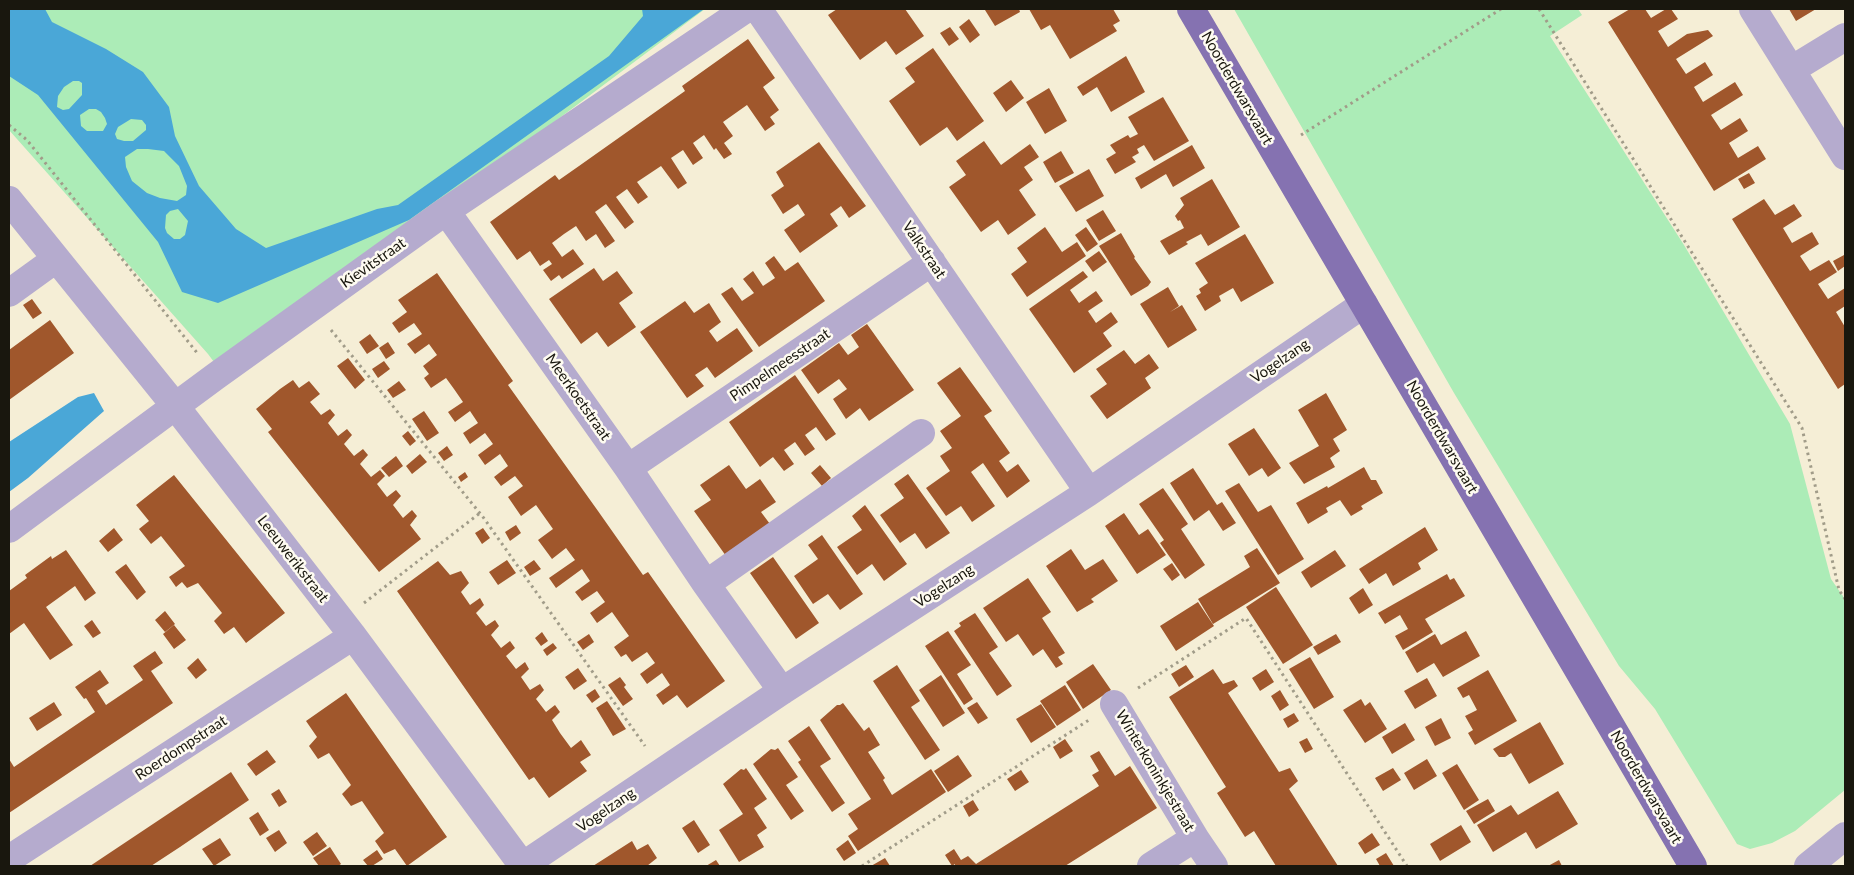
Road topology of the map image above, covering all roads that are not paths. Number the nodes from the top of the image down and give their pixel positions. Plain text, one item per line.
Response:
1 (746, 9) edge
2 (758, 9) edge
3 (1191, 9) edge
4 (1753, 9) edge
5 (1845, 37) edge
6 (1792, 70) junction
7 (1845, 156) edge
8 (9, 200) edge
9 (446, 211) junction
10 (56, 259) junction
11 (932, 262) junction
12 (9, 293) edge
13 (1364, 304) junction
14 (176, 407) junction
15 (920, 433) dead end
16 (628, 468) junction
17 (1089, 492) junction
18 (9, 529) edge
19 (706, 584) junction
20 (347, 629) junction
21 (782, 691) junction
22 (1114, 704) dead end
23 (1845, 836) edge
24 (1195, 838) junction
25 (9, 859) edge
26 (522, 866) edge
27 (1151, 866) edge
28 (1214, 866) edge
29 (1693, 866) edge
30 (1808, 866) edge

1 - 9 street, Kievitstraat
2 - 11 street, Valkstraat
3 - 13 main road, Noorderdwarsvaart
4 - 6 street
5 - 6 street
6 - 7 street
8 - 10 street, Leeuwerikstraat
9 - 14 street, Kievitstraat
9 - 16 street, Meerkoetstraat
10 - 12 street
10 - 14 street, Leeuwerikstraat
11 - 16 street, Pimpelmeesstraat
11 - 17 street, Valkstraat
13 - 17 street, Vogelzang
13 - 29 main road, Noorderdwarsvaart
14 - 18 street, Kievitstraat
14 - 20 street, Leeuwerikstraat
15 - 19 street
16 - 19 street, Meerkoetstraat
17 - 21 street, Vogelzang
19 - 21 street, Meerkoetstraat
20 - 25 street, Roerdompstraat
20 - 26 street, Leeuwerikstraat
21 - 26 street, Vogelzang
22 - 24 street, Winterkoninkjestraat
23 - 30 street
24 - 27 street, Winterkoninkjestraat
24 - 28 street, Winterkoninkjestraat

